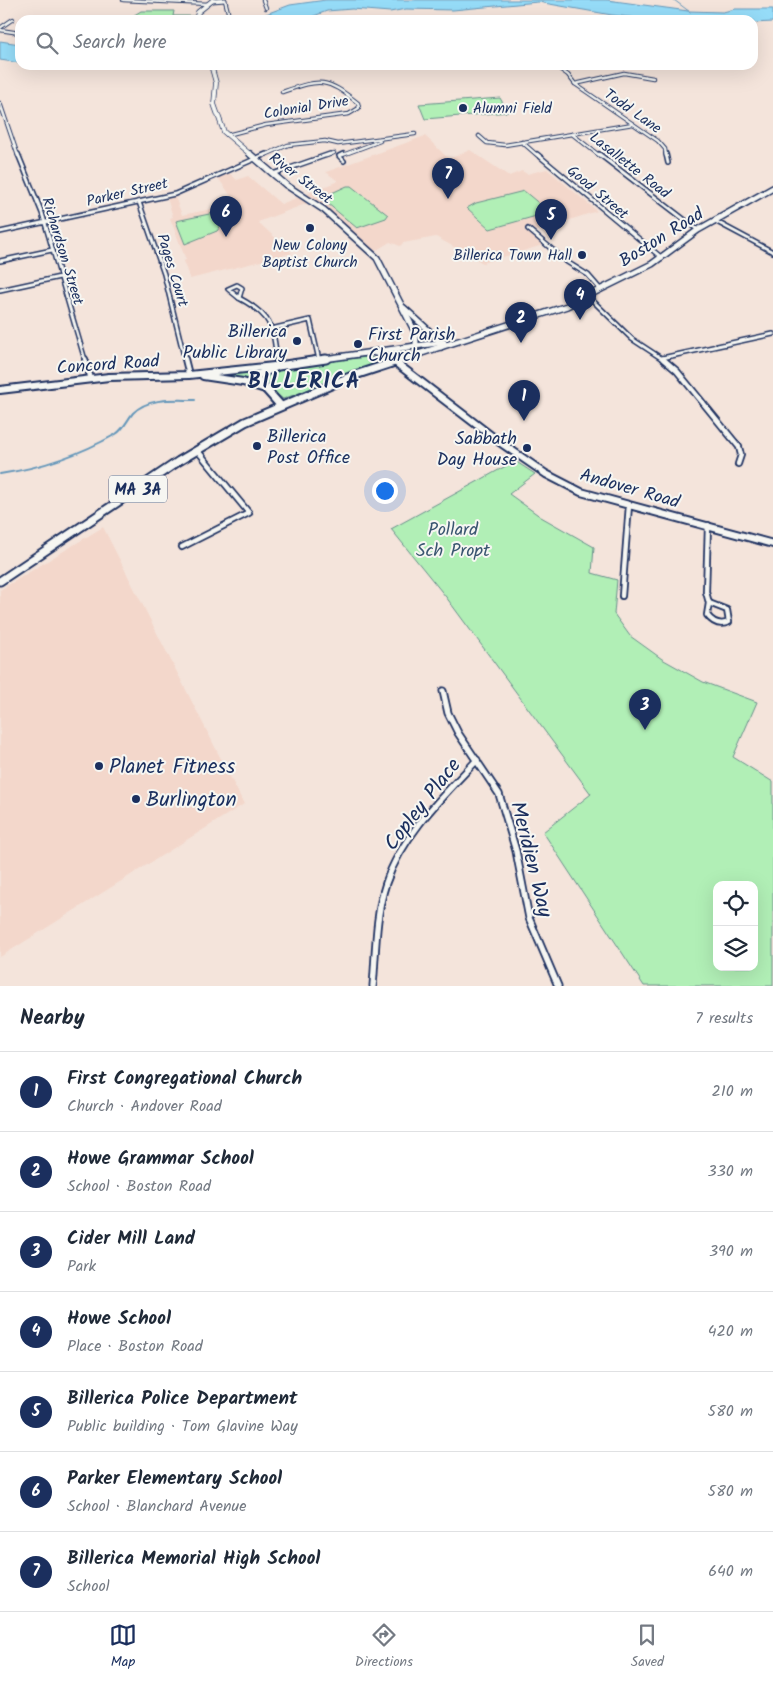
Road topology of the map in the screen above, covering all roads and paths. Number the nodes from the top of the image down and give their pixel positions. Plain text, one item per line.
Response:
1 (123, 0) edge
2 (184, 0) edge
3 (225, 0) edge
4 (263, 0) edge
5 (153, 1) edge
6 (212, 2) edge
7 (181, 4) junction
8 (266, 8) dead end
9 (228, 12) dead end
10 (197, 15) edge
11 (13, 19) dead end
12 (0, 29) edge
13 (15, 32) edge
14 (212, 70) edge
15 (562, 70) edge
16 (653, 78) dead end
17 (575, 84) junction
18 (282, 92) dead end
19 (0, 103) edge
20 (634, 124) junction
21 (415, 134) dead end
22 (572, 134) junction
23 (227, 135) junction
24 (479, 136) dead end
25 (389, 138) junction
26 (363, 141) junction
27 (522, 142) junction
28 (338, 144) junction
29 (367, 146) junction
30 (334, 153) dead end
31 (344, 154) junction
32 (255, 159) junction
33 (344, 161) dead end
34 (668, 163) dead end
35 (273, 174) junction
36 (773, 188) edge
37 (139, 202) junction
38 (715, 220) junction
39 (44, 222) junction
40 (528, 229) dead end
41 (698, 230) junction
42 (0, 232) edge
43 (52, 250) junction
44 (773, 252) edge
45 (662, 258) junction
46 (0, 260) edge
47 (60, 276) junction
48 (0, 290) edge
49 (601, 290) junction
50 (588, 296) junction
51 (239, 298) dead end
52 (398, 302) junction
53 (271, 328) junction
54 (773, 334) edge
55 (441, 345) junction
56 (416, 347) junction
57 (375, 353) junction
58 (662, 358) junction
59 (319, 360) junction
60 (396, 361) junction
61 (278, 366) junction
62 (377, 368) junction
63 (189, 375) junction
64 (91, 379) junction
65 (265, 389) junction
66 (0, 390) edge
67 (280, 405) junction
68 (197, 450) junction
69 (738, 464) dead end
70 (629, 505) junction
71 (708, 525) junction
72 (773, 544) edge
73 (182, 548) dead end
74 (0, 581) edge
75 (622, 596) dead end
76 (709, 603) junction
77 (443, 691) dead end
78 (477, 760) junction
79 (372, 986) edge
80 (558, 986) edge

1 - 5 street
2 - 7 street
3 - 6 street
3 - 9 street
4 - 8 street
5 - 7 street
6 - 7 street
6 - 10 main road
11 - 12 street
12 - 13 street
14 - 23 main road, River Street
15 - 17 street, Todd Lane
16 - 17 street
17 - 20 street, Todd Lane
18 - 23 street, Colonial Drive
19 - 39 street, Richardson Street
20 - 22 street
20 - 34 street, Todd Lane
21 - 25 street
22 - 27 street
22 - 41 street, Lasallette Road
23 - 32 main road, River Street
24 - 27 street
25 - 26 street, Parker Street
25 - 29 street
26 - 28 street, Parker Street
26 - 29 street
27 - 45 street, Good Street
28 - 31 street
28 - 32 street, Parker Street
29 - 31 street
30 - 35 street
31 - 33 street
32 - 35 main road, River Street
32 - 37 street, Parker Street
35 - 52 main road, River Street
36 - 38 main road, Boston Road / MA 3A
37 - 39 street, Parker Street
37 - 63 street, Pages Court
38 - 41 main road, Boston Road / MA 3A
38 - 44 street
39 - 42 street, Parker Street
39 - 43 street, Richardson Street
40 - 49 street
41 - 45 main road, Boston Road / MA 3A
43 - 46 street
43 - 47 street, Richardson Street
45 - 49 main road, Boston Road / MA 3A
47 - 48 street
47 - 64 street, Richardson Street
49 - 50 main road, Boston Road / MA 3A
50 - 55 main road, Boston Road / MA 3A
50 - 58 street
51 - 53 street
52 - 55 main road, River Street
52 - 56 main road, River Street
53 - 59 street
53 - 61 street
54 - 58 street
55 - 56 main road, Concord Road / MA 3A
55 - 60 main road, Boston Road / MA 3A
56 - 57 main road, Concord Road / MA 3A
57 - 59 main road, Concord Road / MA 3A
57 - 60 main road, Concord Road
57 - 62 main road
58 - 69 street
59 - 61 main road, Concord Road / MA 3A
60 - 62 main road, Boston Road / MA 3A
60 - 70 main road, Andover Road
61 - 63 main road, Concord Road
61 - 65 main road, Concord Road / MA 3A
62 - 67 main road, Boston Road / MA 3A
63 - 64 main road, Concord Road
63 - 65 main road
64 - 66 main road, Concord Road
65 - 67 main road
67 - 68 main road, Boston Road / MA 3A
68 - 73 street
68 - 74 main road, Boston Road / MA 3A
70 - 71 main road, Andover Road
70 - 75 street
71 - 72 main road, Andover Road
71 - 76 street
76 - 76 street
77 - 78 street, Meridien Way
78 - 79 street, Copley Place
78 - 80 street, Meridien Way

